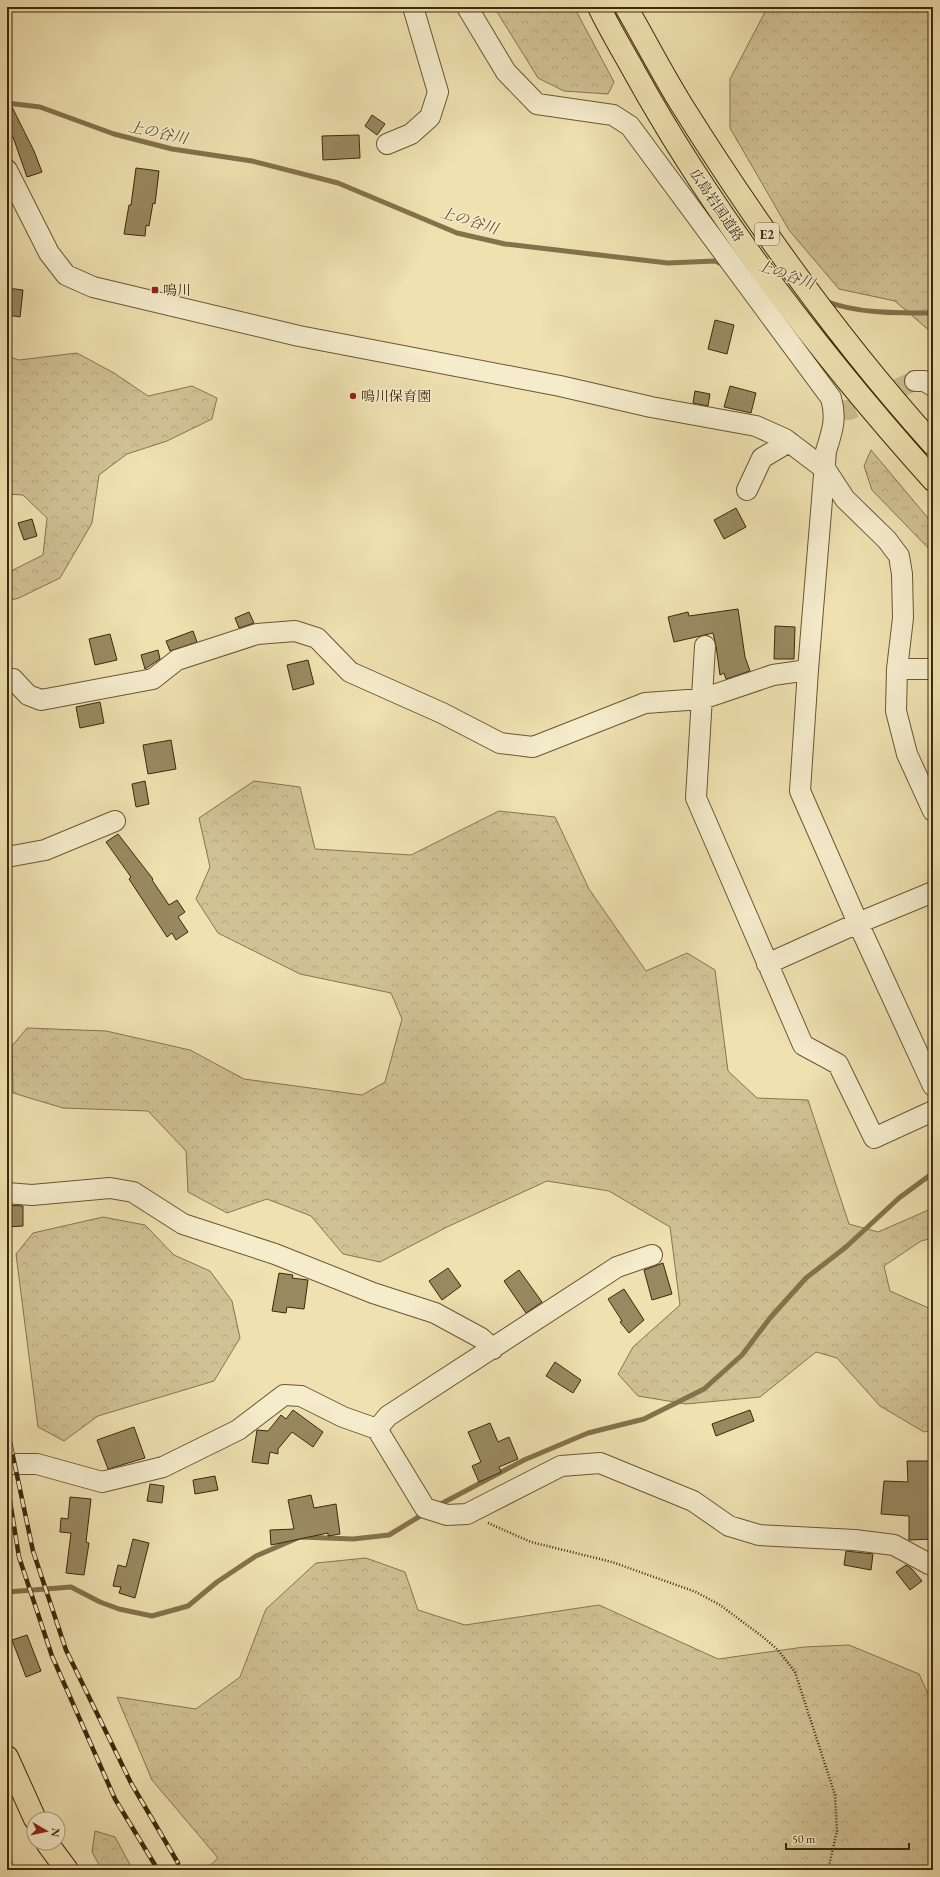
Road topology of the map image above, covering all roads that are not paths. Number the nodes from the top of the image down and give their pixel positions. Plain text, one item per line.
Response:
1 (413, 7) edge
2 (467, 7) edge
3 (599, 7) edge
4 (626, 7) edge
5 (387, 144) dead end
6 (7, 170) edge
7 (789, 442) junction
8 (933, 444) edge
9 (826, 470) junction
10 (933, 480) edge
11 (747, 490) dead end
12 (706, 646) dead end
13 (897, 669) junction
14 (933, 669) edge
15 (808, 670) junction
16 (7, 678) edge
17 (702, 699) junction
18 (933, 811) edge
19 (115, 821) dead end
20 (7, 857) edge
21 (933, 892) edge
22 (858, 923) junction
23 (768, 964) junction
24 (933, 1086) edge
25 (933, 1111) edge
26 (7, 1193) edge
27 (652, 1255) dead end
28 (493, 1349) junction
29 (377, 1429) junction
30 (7, 1464) edge
31 (929, 1564) dead end
32 (7, 1757) edge
33 (31, 1811) edge
34 (53, 1851) edge
35 (67, 1870) edge

1 - 5 street
2 - 9 street
3 - 10 highway, 広島岩国道路 / E2
4 - 8 highway, 広島岩国道路 / E2
6 - 7 street
7 - 9 street
7 - 11 street
9 - 13 street
9 - 15 street
12 - 17 street
13 - 14 street
13 - 18 street
15 - 17 street
15 - 22 street
16 - 17 street
17 - 23 street
19 - 20 street
21 - 22 street
22 - 23 street
22 - 24 street
23 - 25 street
26 - 28 street
27 - 28 street
28 - 29 street
29 - 30 street
29 - 31 street
32 - 33 highway
34 - 35 highway

